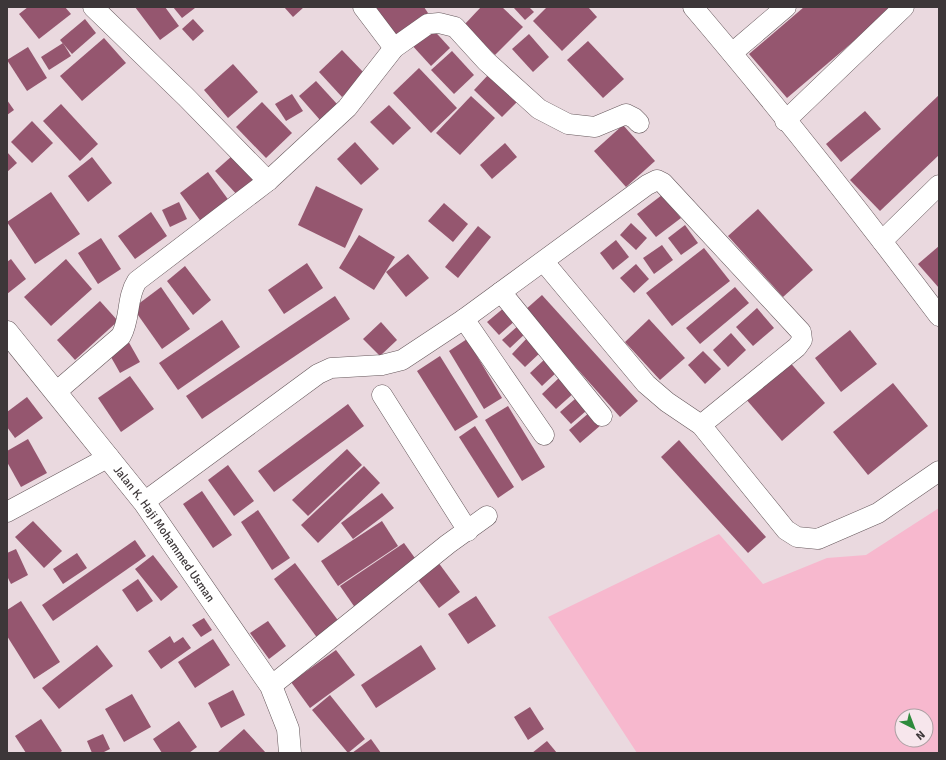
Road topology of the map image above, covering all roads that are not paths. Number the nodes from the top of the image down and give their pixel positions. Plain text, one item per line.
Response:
1 (93, 7) edge
2 (363, 7) edge
3 (445, 7) edge
4 (693, 7) edge
5 (786, 7) edge
6 (904, 7) edge
7 (428, 24) junction
8 (394, 48) junction
9 (732, 53) junction
10 (786, 121) junction
11 (639, 123) dead end
12 (268, 181) junction
13 (939, 186) edge
14 (882, 241) junction
15 (544, 262) junction
16 (501, 292) junction
17 (939, 316) edge
18 (464, 319) junction
19 (7, 332) edge
20 (56, 392) junction
21 (382, 395) dead end
22 (602, 416) dead end
23 (701, 425) junction
24 (544, 434) dead end
25 (109, 458) junction
26 (939, 472) edge
27 (144, 502) junction
28 (7, 512) edge
29 (487, 516) dead end
30 (468, 531) junction
31 (271, 686) junction
32 (290, 753) edge

1 - 12 street
2 - 8 street
3 - 7 street
4 - 9 street
5 - 9 street
6 - 10 street
7 - 8 street
7 - 11 street
8 - 12 street
9 - 10 street
10 - 14 street
12 - 20 street
13 - 14 street
14 - 17 street
15 - 16 street
15 - 23 street
15 - 23 street
16 - 18 street
16 - 22 street
18 - 24 street
18 - 27 street
19 - 20 street, Jalan K. Haji Mohammed Usman
20 - 25 street, Jalan K. Haji Mohammed Usman
21 - 30 street
23 - 26 street
25 - 27 street, Jalan K. Haji Mohammed Usman
25 - 28 street
27 - 31 street, Jalan K. Haji Mohammed Usman
29 - 30 street
30 - 31 street
31 - 32 street, Jalan K. Haji Mohammed Usman

